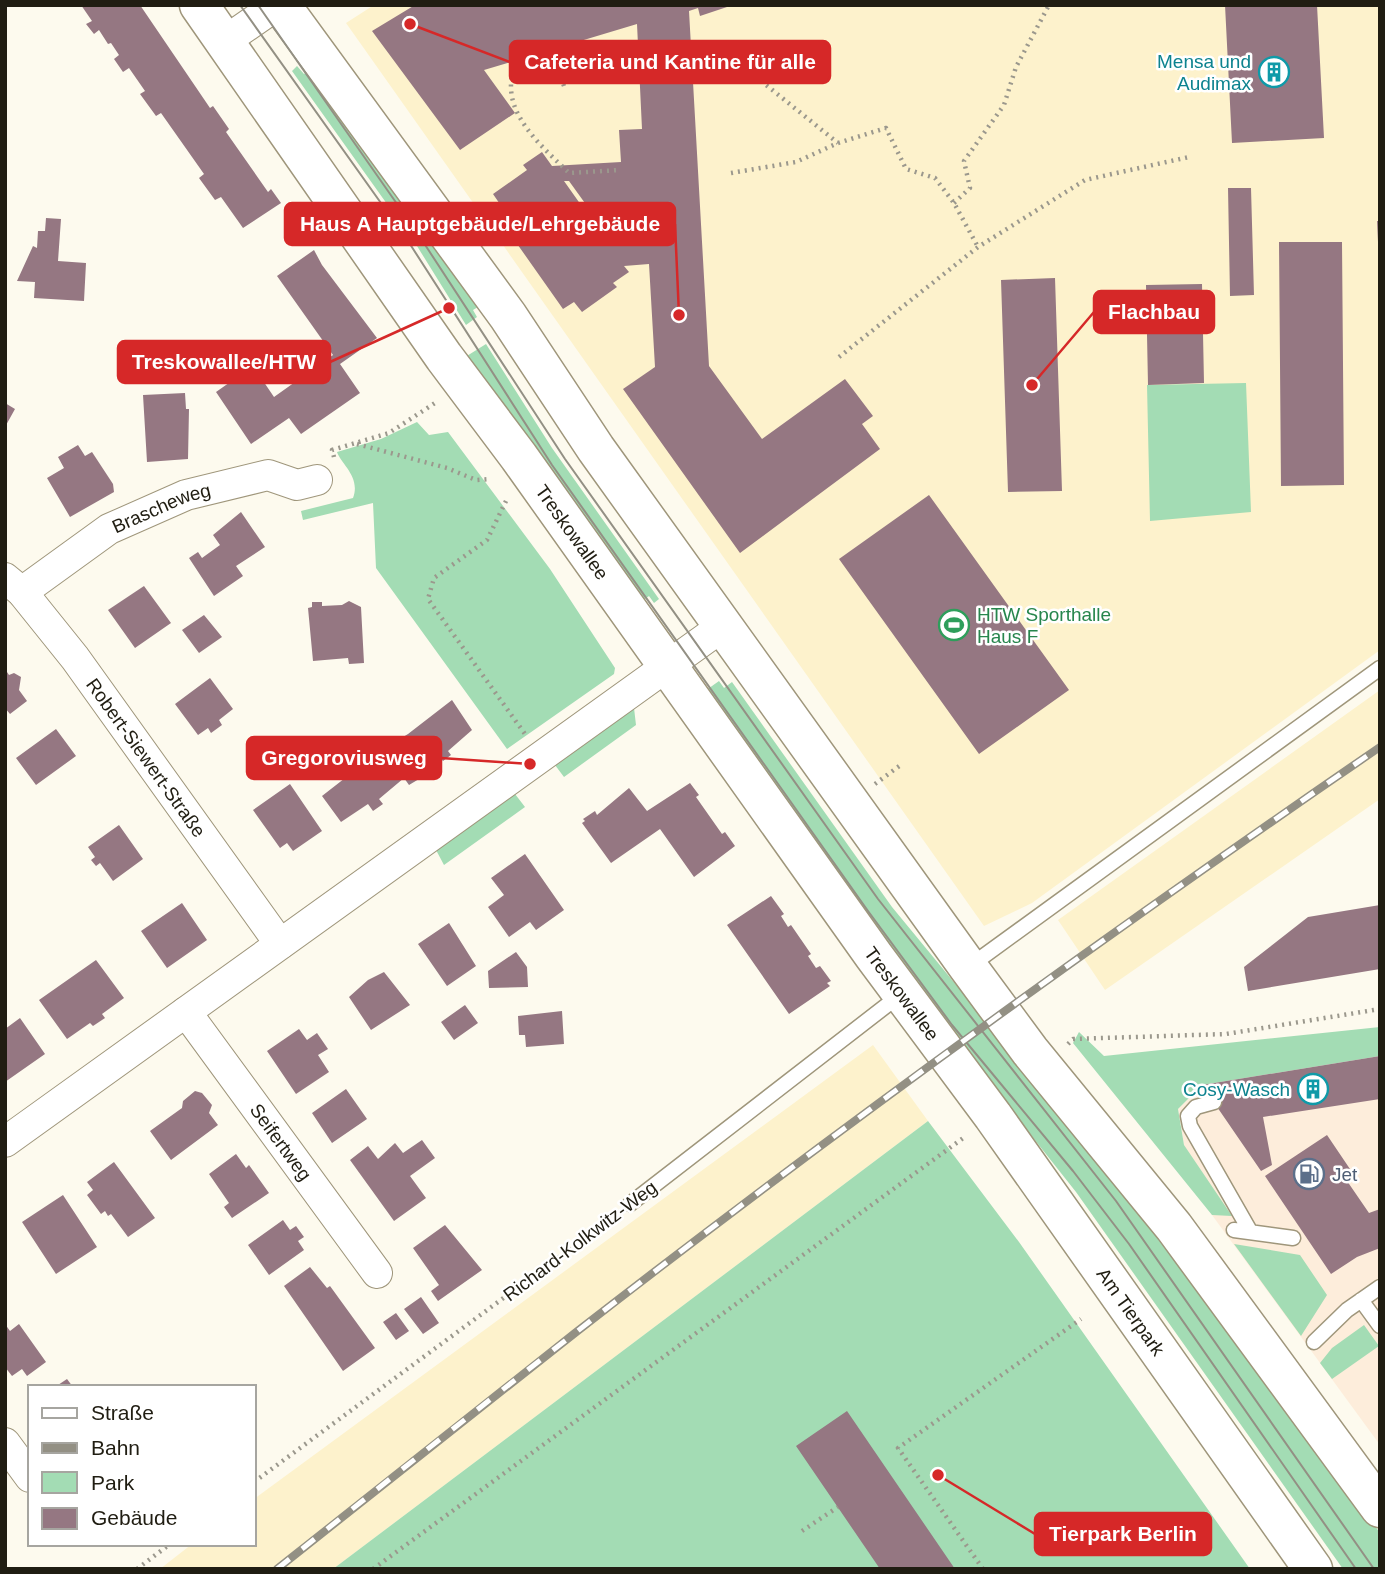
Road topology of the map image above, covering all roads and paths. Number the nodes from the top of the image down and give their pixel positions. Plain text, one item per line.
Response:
1 (199, 5) edge
2 (279, 5) edge
3 (1049, 5) edge
4 (225, 41) junction
5 (750, 72) dead end
6 (564, 86) dead end
7 (838, 143) junction
8 (1189, 157) dead end
9 (620, 170) dead end
10 (731, 173) dead end
11 (954, 202) junction
12 (978, 247) junction
13 (839, 357) dead end
14 (435, 403) dead end
15 (356, 443) junction
16 (490, 479) dead end
17 (317, 480) joint
18 (506, 500) dead end
19 (14, 585) edge
20 (723, 626) junction
21 (668, 665) junction
22 (1380, 668) edge
23 (529, 740) dead end
24 (902, 764) dead end
25 (871, 787) dead end
26 (280, 944) junction
27 (968, 967) junction
28 (902, 994) junction
29 (1380, 1009) edge
30 (186, 1012) junction
31 (1046, 1050) junction
32 (948, 1055) joint
33 (1213, 1102) dead end
34 (5, 1142) edge
35 (952, 1147) dead end
36 (631, 1204) joint
37 (1234, 1230) dead end
38 (1250, 1230) junction
39 (1293, 1238) dead end
40 (377, 1273) dead end
41 (1380, 1287) edge
42 (1361, 1300) junction
43 (1081, 1319) dead end
44 (1380, 1326) edge
45 (1314, 1342) dead end
46 (5, 1443) edge
47 (28, 1474) edge
48 (256, 1481) edge
49 (838, 1507) dead end
50 (1380, 1508) edge
51 (802, 1531) dead end
52 (167, 1546) edge
53 (137, 1569) edge
54 (373, 1569) edge
55 (983, 1569) edge
56 (1313, 1569) edge

1 - 4 main road, Treskowallee
2 - 4 street
2 - 20 main road
3 - 11 path
4 - 21 main road, Treskowallee
5 - 7 path
6 - 9 path
7 - 10 path
7 - 11 path
8 - 12 path
11 - 12 path
12 - 13 path
14 - 15 path
15 - 16 path
15 - 17 path
17 - 19 street, Brascheweg
18 - 23 path
19 - 26 street, Robert-Siewert-Straße
20 - 21 street
20 - 27 main road
21 - 26 street
21 - 28 main road, Treskowallee
22 - 27 lane
24 - 25 path
26 - 30 street
27 - 31 main road
28 - 32 main road, Treskowallee
28 - 36 lane, Richard-Kolkwitz-Weg
29 - 31 path
30 - 34 street
30 - 40 street, Seifertweg
31 - 50 main road
32 - 56 main road, Am Tierpark
33 - 38 lane
35 - 54 path
36 - 48 path, Richard-Kolkwitz-Weg
37 - 38 lane
38 - 39 lane
41 - 42 lane
42 - 44 lane
42 - 45 lane
43 - 55 path
46 - 47 street
49 - 51 path
52 - 53 path

